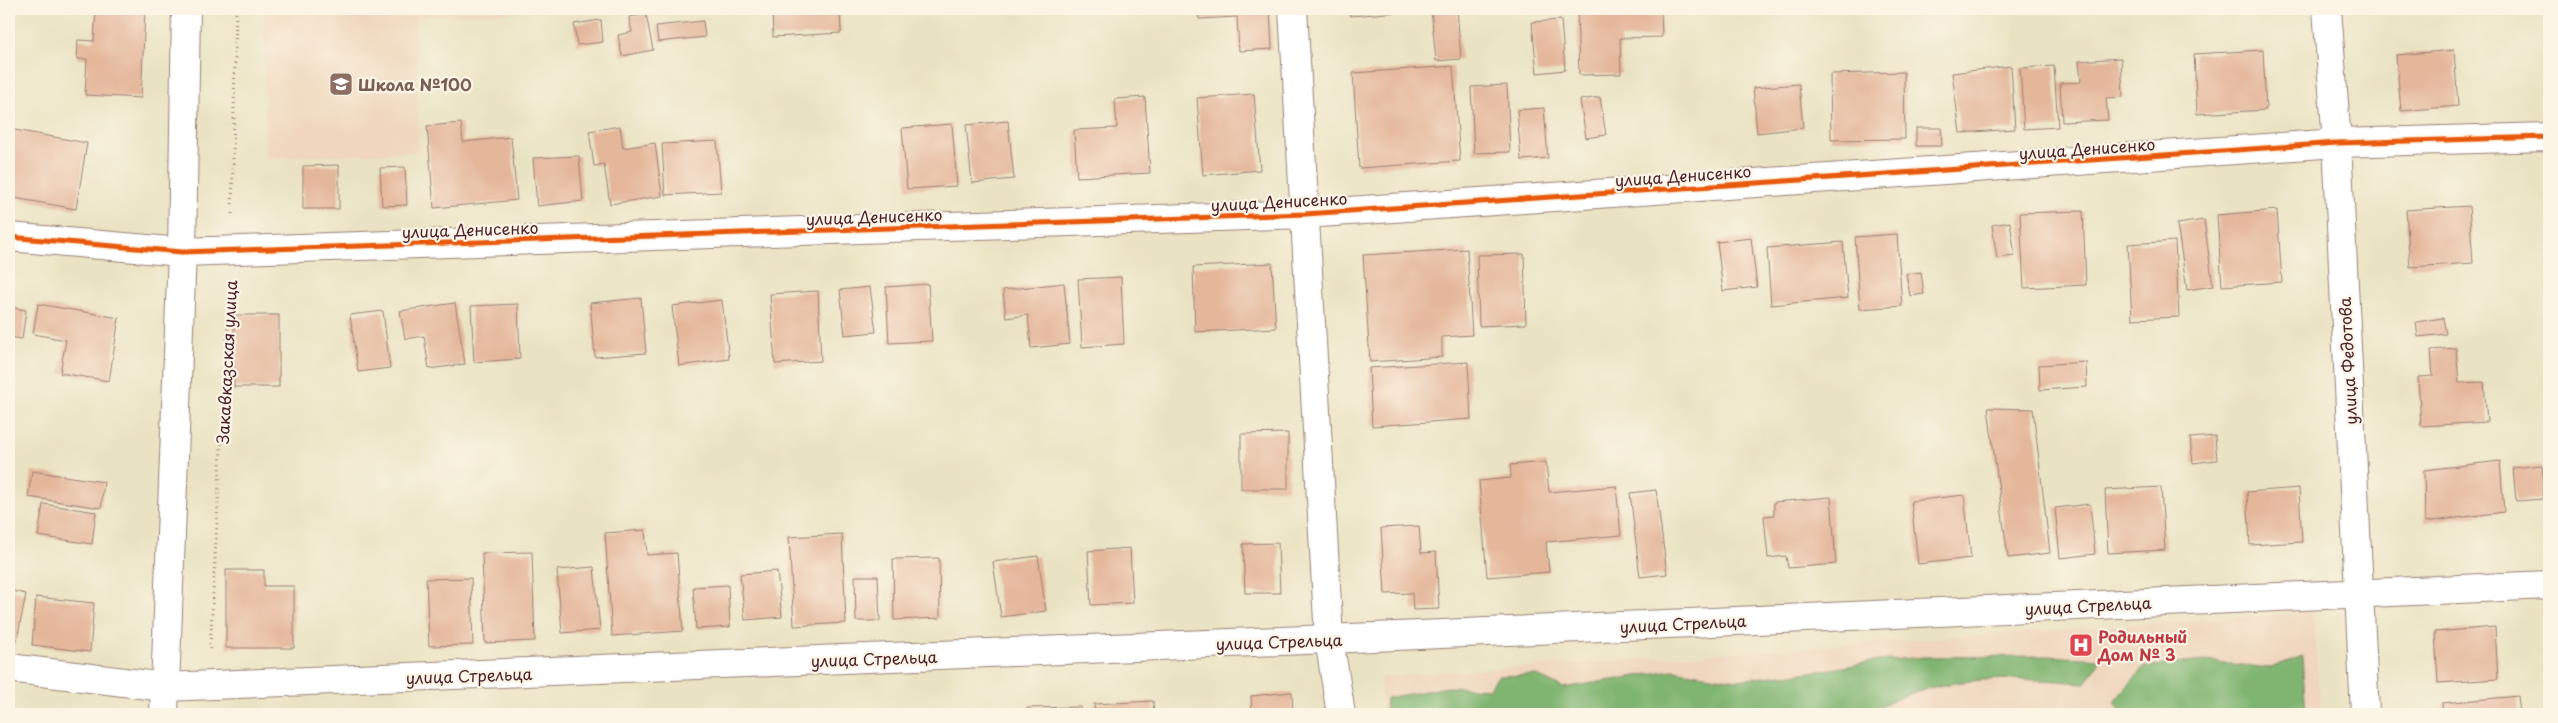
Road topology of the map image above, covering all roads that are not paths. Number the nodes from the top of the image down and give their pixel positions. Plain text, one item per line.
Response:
1 (186, 9) edge
2 (1293, 9) edge
3 (2326, 9) edge
4 (2549, 138) edge
5 (2337, 143) junction
6 (1305, 214) junction
7 (9, 237) edge
8 (182, 252) junction
9 (2549, 585) edge
10 (2358, 593) junction
11 (1329, 639) junction
12 (9, 668) edge
13 (165, 687) junction
14 (164, 714) edge
15 (1341, 714) edge
16 (2365, 714) edge

1 - 8 street
2 - 6 street
3 - 5 street, улица Федотова
4 - 5 street, улица Денисенко
5 - 6 street, улица Денисенко
5 - 10 street, улица Федотова
6 - 8 street, улица Денисенко
6 - 11 street
7 - 8 street, улица Денисенко
8 - 13 street
9 - 10 street, улица Стрельца
10 - 11 street, улица Стрельца
10 - 16 street, улица Федотова
11 - 13 street, улица Стрельца
11 - 15 street
12 - 13 street, улица Стрельца
13 - 14 street

